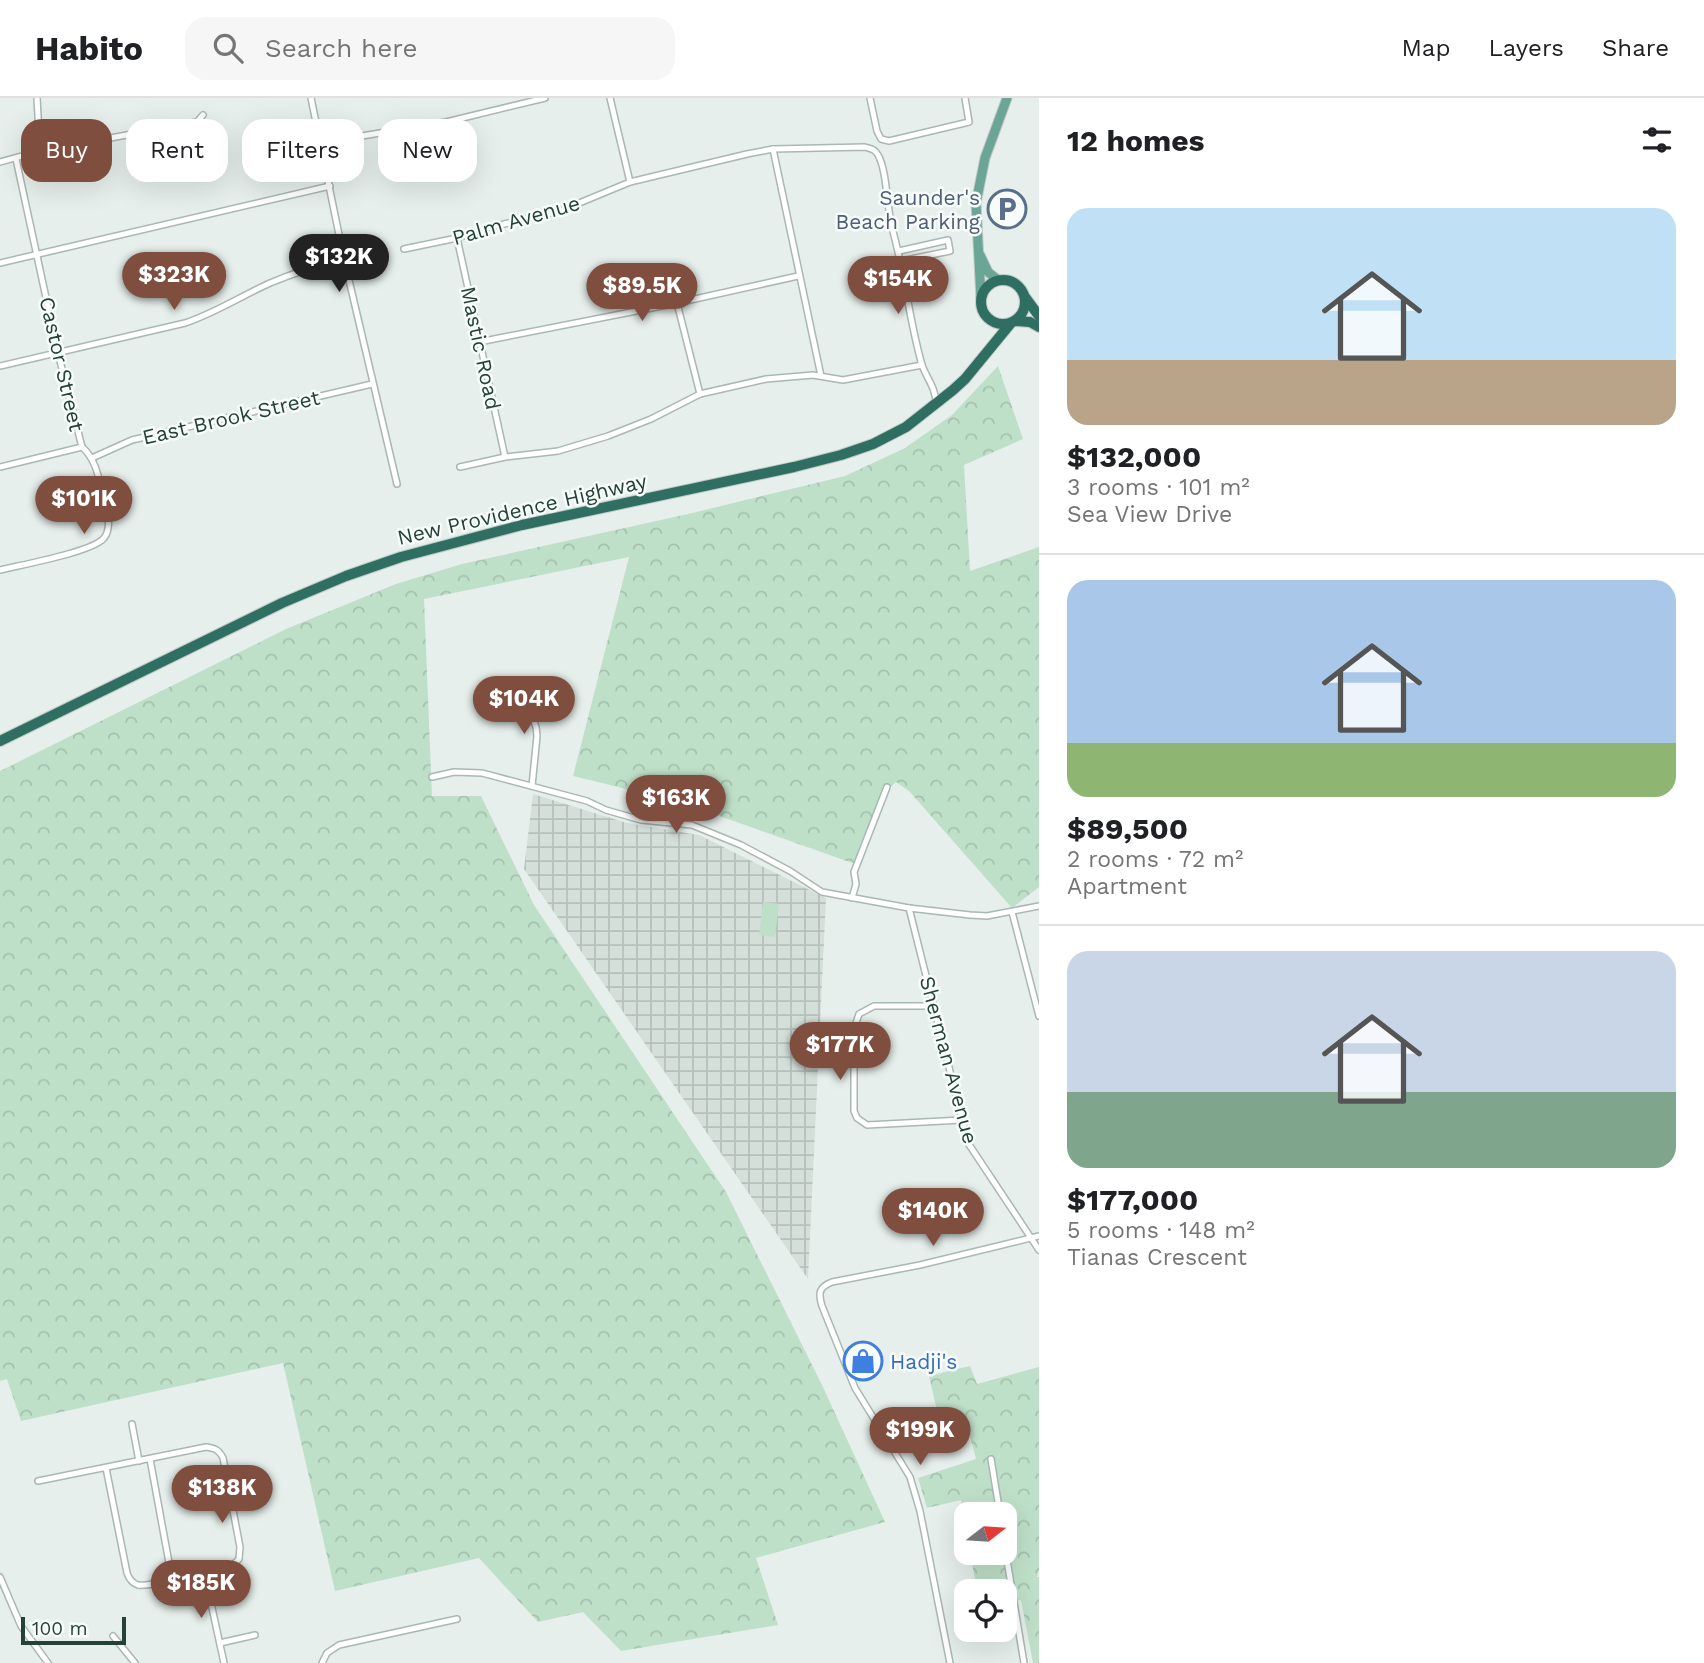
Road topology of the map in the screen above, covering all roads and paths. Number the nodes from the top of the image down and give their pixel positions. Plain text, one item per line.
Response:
1 (37, 98) edge
2 (311, 98) edge
3 (545, 98) edge
4 (610, 98) edge
5 (870, 98) edge
6 (964, 98) edge
7 (1007, 98) edge
8 (203, 116) dead end
9 (38, 119) edge
10 (315, 119) edge
11 (364, 136) edge
12 (112, 138) edge
13 (773, 149) junction
14 (21, 157) edge
15 (16, 159) junction
16 (0, 162) edge
17 (329, 182) edge
18 (630, 182) junction
19 (330, 186) junction
20 (457, 238) junction
21 (977, 247) junction
22 (404, 249) dead end
23 (899, 251) junction
24 (37, 255) junction
25 (344, 260) junction
26 (901, 261) junction
27 (0, 263) edge
28 (798, 276) junction
29 (998, 280) junction
30 (1025, 296) junction
31 (981, 299) junction
32 (677, 303) junction
33 (1039, 316) edge
34 (991, 321) junction
35 (1013, 322) junction
36 (1039, 327) edge
37 (479, 342) junction
38 (58, 354) junction
39 (922, 365) junction
40 (0, 366) edge
41 (975, 366) junction
42 (821, 376) junction
43 (372, 384) junction
44 (936, 392) junction
45 (700, 394) junction
46 (948, 394) junction
47 (936, 405) junction
48 (82, 447) junction
49 (505, 457) junction
50 (92, 458) junction
51 (0, 467) edge
52 (460, 467) dead end
53 (397, 484) dead end
54 (0, 570) edge
55 (520, 685) dead end
56 (0, 741) edge
57 (432, 777) dead end
58 (532, 786) junction
59 (887, 787) dead end
60 (852, 898) junction
61 (1039, 906) edge
62 (909, 908) junction
63 (1012, 912) junction
64 (1036, 992) edge
65 (933, 1006) junction
66 (1039, 1016) edge
67 (962, 1120) junction
68 (1036, 1237) edge
69 (1039, 1250) edge
70 (132, 1424) dead end
71 (991, 1458) dead end
72 (149, 1459) junction
73 (139, 1461) junction
74 (106, 1468) junction
75 (38, 1481) dead end
76 (998, 1502) edge
77 (1008, 1565) edge
78 (204, 1571) junction
79 (0, 1577) edge
80 (172, 1579) junction
81 (457, 1619) dead end
82 (256, 1635) dead end
83 (113, 1636) dead end
84 (220, 1643) junction
85 (48, 1663) edge
86 (135, 1663) edge
87 (224, 1663) edge
88 (322, 1663) edge
89 (950, 1663) edge
90 (1024, 1663) edge

1 - 9 street
2 - 10 street
3 - 11 street
4 - 18 street
5 - 6 street
7 - 21 main road
8 - 12 street
13 - 18 street, Palm Avenue
13 - 23 street, Palm Avenue
13 - 28 street
14 - 15 street
15 - 16 street
15 - 24 street, Castor Street
17 - 19 street
18 - 20 street, Palm Avenue
19 - 24 street
19 - 25 street
20 - 22 street, Palm Avenue
20 - 37 street, Mastic Road
21 - 29 main road
21 - 31 main road
23 - 26 street, Palm Avenue
23 - 26 street
24 - 27 street
24 - 38 street, Castor Street
25 - 38 street
25 - 43 street
26 - 39 street, Palm Avenue
28 - 32 street
28 - 42 street
29 - 30 highway
29 - 31 highway
30 - 33 highway
30 - 35 highway
31 - 34 highway
32 - 37 street
32 - 45 street
34 - 35 highway
34 - 41 highway, New Providence Highway
35 - 36 highway
35 - 41 highway, New Providence Highway
37 - 49 street, Mastic Road
38 - 40 street
38 - 48 street, Castor Street
39 - 42 street
39 - 44 street, Palm Avenue
41 - 46 highway, New Providence Highway
42 - 45 street
43 - 50 street, East Brook Street
43 - 53 street
44 - 46 street
44 - 47 street, Palm Avenue
45 - 49 street
46 - 47 highway, New Providence Highway
47 - 56 highway, New Providence Highway
48 - 50 street, Castor Street
48 - 51 street
49 - 52 street
50 - 54 street, Castor Street
55 - 58 street
57 - 58 street
58 - 60 street
59 - 60 street
60 - 62 street
61 - 63 street
62 - 63 street
62 - 65 street, Sherman Avenue
63 - 64 street
64 - 66 street
65 - 67 street, Sherman Avenue
65 - 67 street
67 - 68 street, Sherman Avenue
68 - 69 street, Sherman Avenue
68 - 89 street
70 - 73 street
71 - 76 street
72 - 73 street
72 - 78 street
72 - 80 street
73 - 74 street
74 - 75 street
74 - 80 street
77 - 90 street
78 - 80 street
78 - 84 street
79 - 85 street
81 - 88 street
82 - 84 street
83 - 86 street
84 - 87 street

